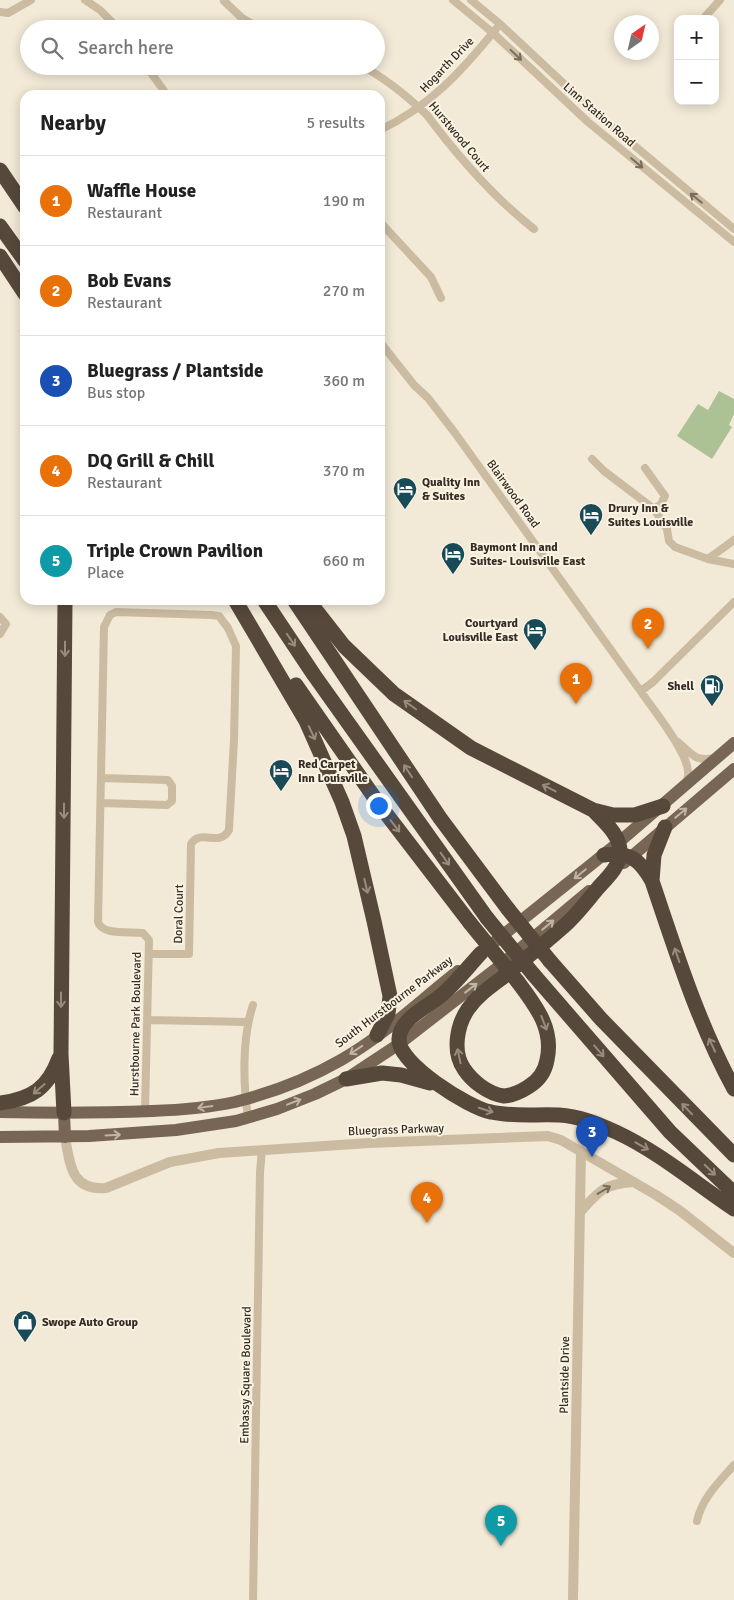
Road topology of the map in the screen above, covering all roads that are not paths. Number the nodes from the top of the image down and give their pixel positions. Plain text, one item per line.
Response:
1 (31, 0) edge
2 (85, 0) edge
3 (452, 0) edge
4 (471, 0) edge
5 (720, 0) edge
6 (224, 1) edge
7 (0, 12) edge
8 (707, 15) edge
9 (110, 20) edge
10 (245, 20) edge
11 (500, 24) junction
12 (493, 33) junction
13 (153, 75) edge
14 (376, 75) edge
15 (163, 90) edge
16 (420, 108) junction
17 (598, 116) junction
18 (591, 124) junction
19 (385, 128) edge
20 (0, 170) edge
21 (676, 182) junction
22 (670, 190) junction
23 (20, 200) edge
24 (0, 226) edge
25 (385, 228) edge
26 (534, 229) dead end
27 (734, 229) edge
28 (734, 242) edge
29 (20, 254) edge
30 (0, 256) edge
31 (11, 272) junction
32 (20, 286) edge
33 (20, 293) edge
34 (441, 298) dead end
35 (385, 348) edge
36 (592, 459) dead end
37 (645, 468) dead end
38 (654, 509) junction
39 (734, 540) edge
40 (708, 559) junction
41 (734, 564) edge
42 (734, 602) edge
43 (65, 605) edge
44 (239, 605) edge
45 (239, 605) edge
46 (267, 605) edge
47 (297, 605) edge
48 (312, 605) edge
49 (0, 617) edge
50 (0, 634) edge
51 (641, 691) junction
52 (674, 738) junction
53 (734, 743) edge
54 (719, 757) junction
55 (734, 769) edge
56 (102, 778) junction
57 (685, 787) junction
58 (101, 803) junction
59 (663, 806) junction
60 (592, 810) junction
61 (665, 827) junction
62 (623, 851) junction
63 (604, 855) joint
64 (190, 864) joint
65 (611, 873) junction
66 (652, 882) junction
67 (481, 952) junction
68 (149, 954) junction
69 (509, 971) edge
70 (509, 971) edge
71 (509, 971) edge
72 (509, 971) edge
73 (253, 1005) dead end
74 (148, 1020) junction
75 (247, 1022) junction
76 (377, 1035) junction
77 (399, 1044) junction
78 (61, 1054) junction
79 (346, 1079) junction
80 (443, 1088) junction
81 (734, 1089) edge
82 (246, 1099) junction
83 (0, 1102) edge
84 (145, 1111) junction
85 (0, 1112) edge
86 (64, 1113) junction
87 (248, 1117) junction
88 (0, 1137) edge
89 (65, 1137) junction
90 (262, 1150) junction
91 (581, 1151) junction
92 (734, 1156) edge
93 (634, 1182) junction
94 (734, 1194) edge
95 (734, 1209) edge
96 (581, 1211) junction
97 (734, 1253) edge
98 (734, 1465) edge
99 (697, 1520) dead end
100 (253, 1600) edge
101 (573, 1600) edge

1 - 7 street
2 - 9 street
3 - 12 street, Linn Station Road
4 - 11 street, Linn Station Road
5 - 8 street
6 - 10 street
11 - 12 street, Hogarth Drive
11 - 17 street, Linn Station Road
12 - 16 street, Hogarth Drive
12 -> 18 street, Linn Station Road
13 - 15 street
14 - 16 street, Hurstwood Court
16 - 19 street, Hogarth Drive
16 - 26 street, Hurstwood Court
17 - 18 street
17 - 21 street, Linn Station Road
18 -> 22 street, Linn Station Road
20 - 23 highway
21 - 22 street
27 -> 21 street, Linn Station Road
22 - 28 street, Linn Station Road
24 - 29 highway
25 - 34 street
30 - 31 highway
31 - 32 highway
31 - 33 highway
35 - 51 street, Blairwood Road
36 - 38 street
37 - 38 street
38 - 40 street
39 - 40 street
40 - 41 street
42 - 51 street
43 -> 78 highway
44 -> 69 highway, bridge
45 -> 76 highway
46 -> 94 highway, bridge
92 -> 47 highway, bridge
60 -> 48 highway
49 - 50 street
51 - 52 street, Blairwood Road
52 - 54 street, Blairwood Road
52 - 57 street, Blairwood Road
53 - 54 main road
54 - 57 main road
61 -> 55 main road
56 - 58 street, Hurstbourne Park Boulevard
56 - 58 street
56 - 64 street, Hurstbourne Park Boulevard
57 - 59 main road
58 - 68 street, Hurstbourne Park Boulevard
59 - 60 highway
59 - 62 main road
60 - 62 highway
61 - 62 main road
61 - 66 highway
62 - 63 highway
62 - 65 highway
62 - 66 highway
63 -> 67 main road, South Hurstbourne Parkway
64 - 68 street, Doral Court
72 -> 65 highway, bridge
77 -> 65 main road
81 -> 66 highway
67 - 76 main road, South Hurstbourne Parkway
67 - 77 highway
68 - 74 street, Hurstbourne Park Boulevard
70 -> 71 highway, bridge
73 - 75 street
74 - 75 street
74 - 84 street, Hurstbourne Park Boulevard
75 - 82 street
76 -> 82 main road, South Hurstbourne Parkway
77 - 79 main road
77 - 80 highway
78 -> 83 highway
78 - 86 highway
79 - 80 highway
87 -> 79 main road
80 -> 95 highway
82 -> 84 main road, South Hurstbourne Parkway
82 - 87 street
84 - 86 main road, South Hurstbourne Parkway
85 - 86 main road, South Hurstbourne Parkway
86 - 89 main road
89 -> 87 main road
88 - 89 main road
89 - 90 street, Bluegrass Parkway
90 - 91 street, Bluegrass Parkway
90 - 100 street, Embassy Square Boulevard
91 - 93 street, Bluegrass Parkway
91 - 96 street, Plantside Drive
96 -> 93 street
93 - 97 street, Bluegrass Parkway
96 - 101 street, Plantside Drive
98 - 99 street

